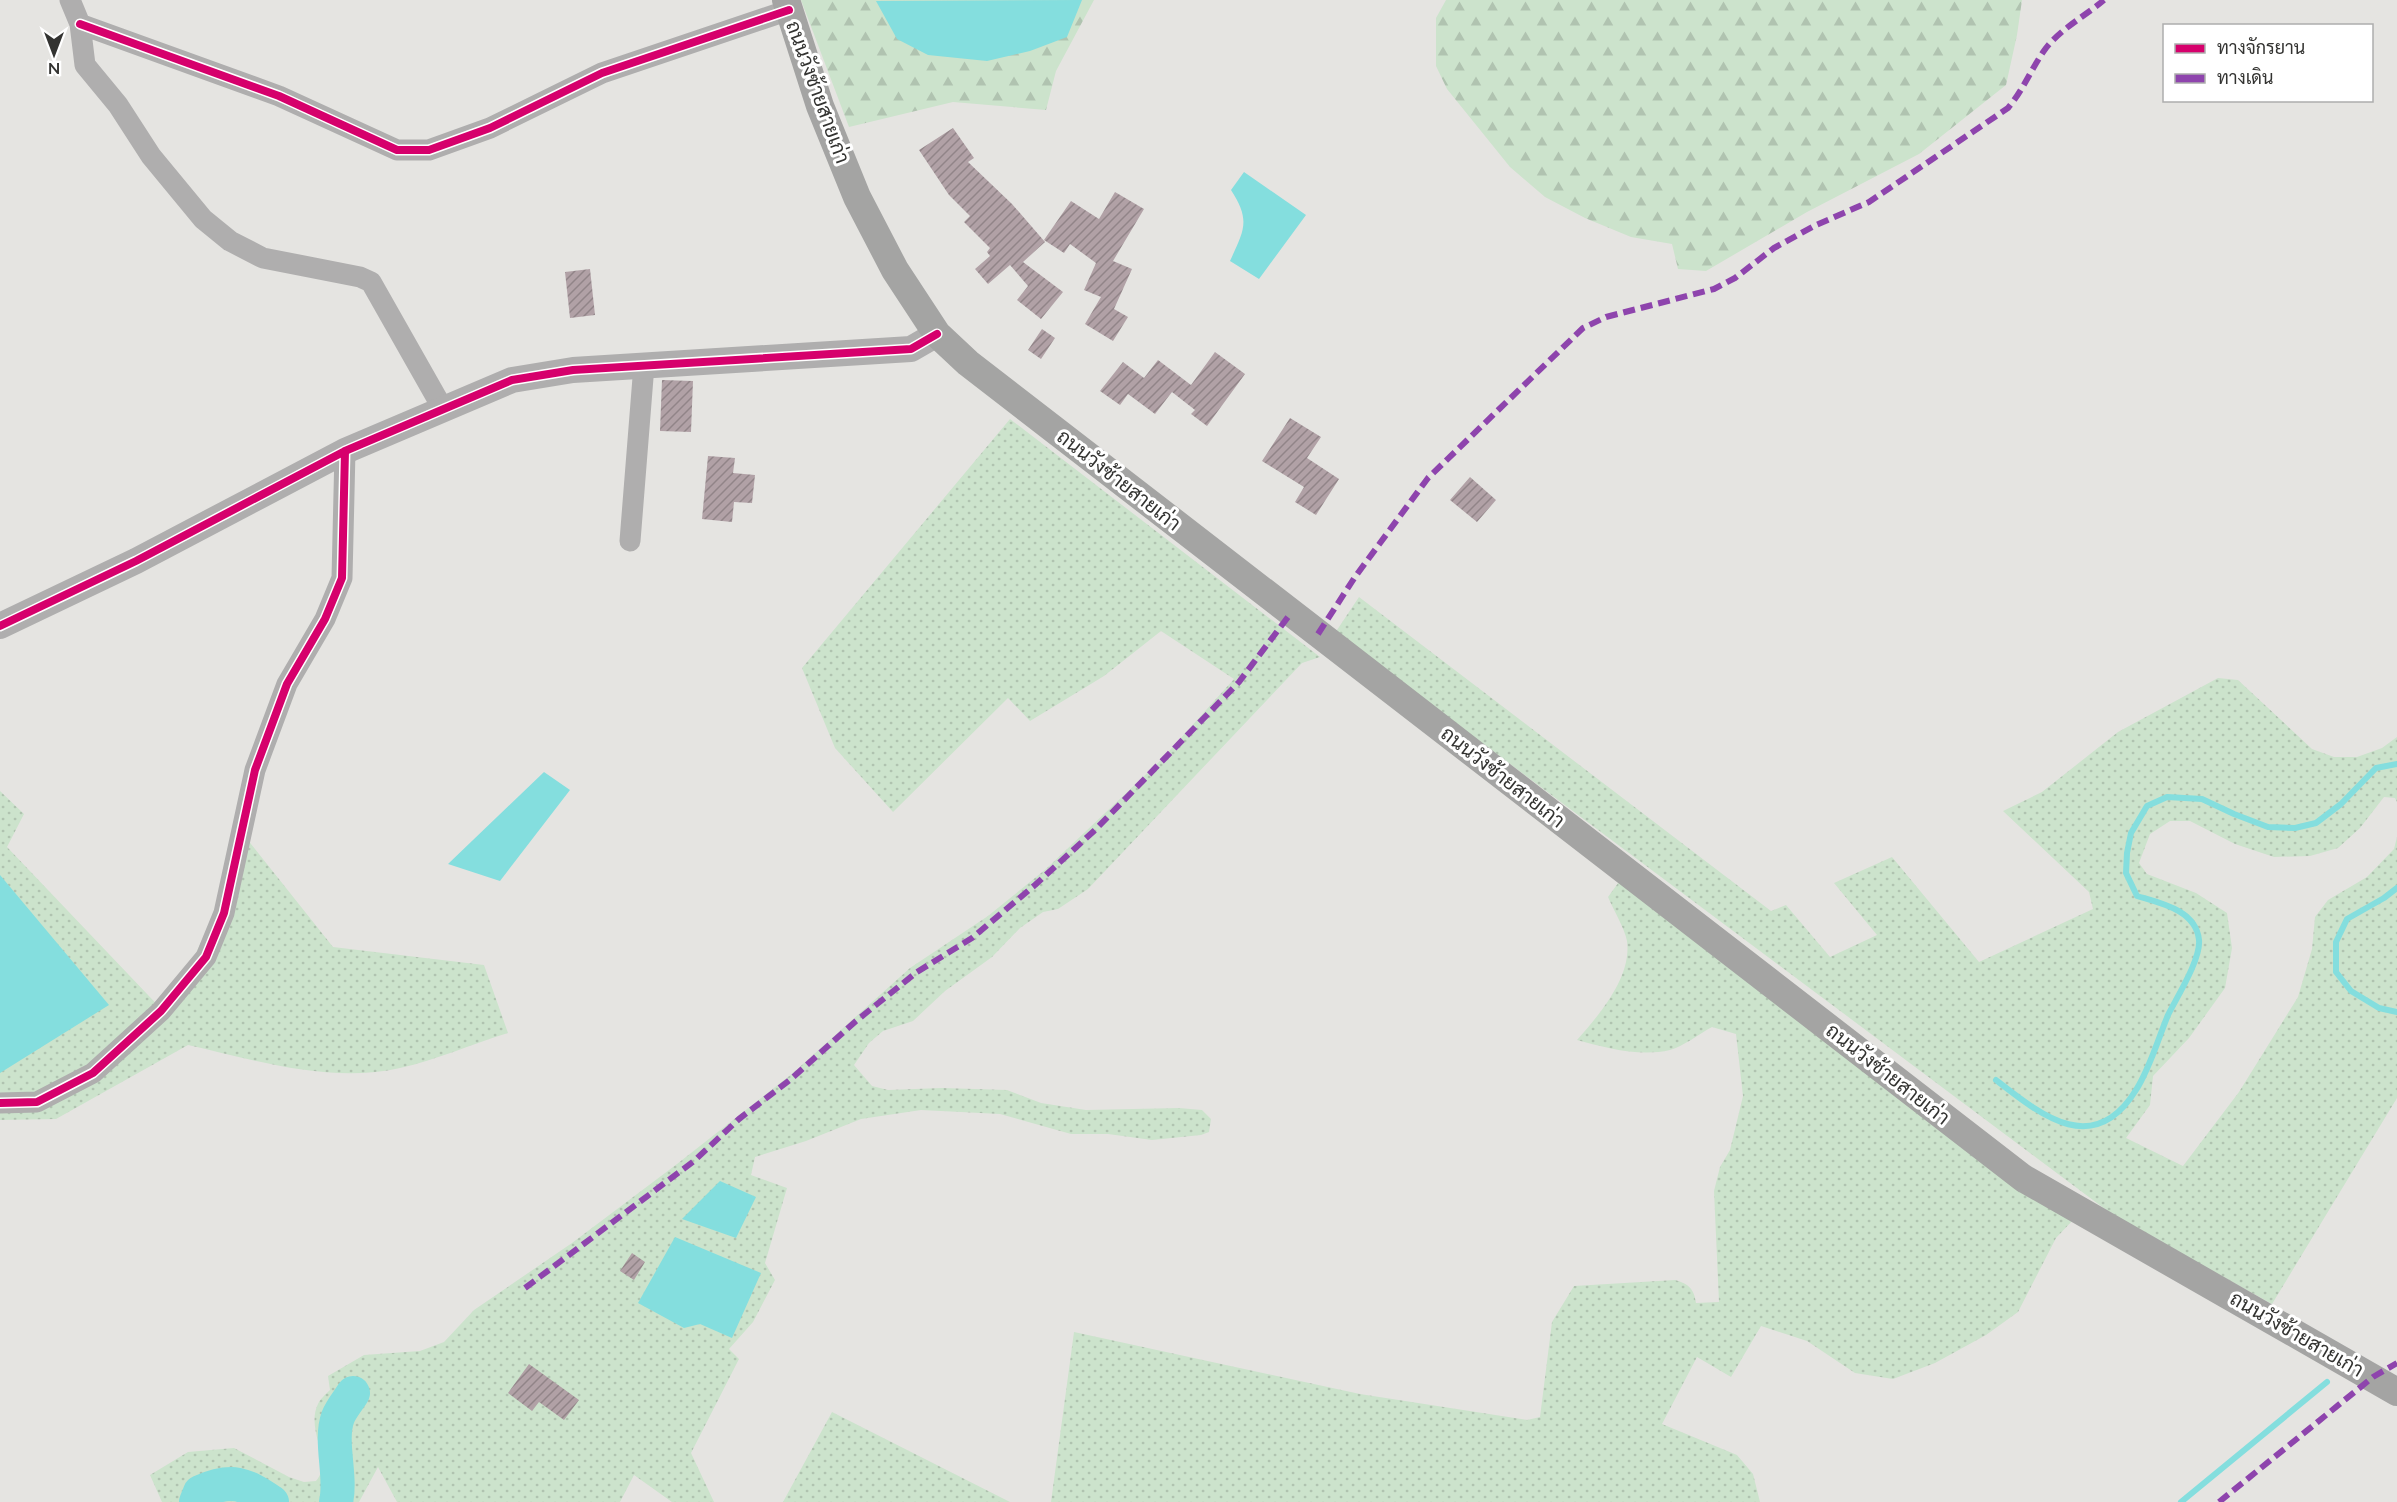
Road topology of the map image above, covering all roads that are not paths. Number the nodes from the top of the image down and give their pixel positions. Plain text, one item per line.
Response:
1 (70, 0) edge
2 (787, 5) edge
3 (80, 24) junction
4 (937, 333) junction
5 (644, 365) junction
6 (443, 409) junction
7 (345, 451) junction
8 (630, 541) dead end
9 (0, 626) edge
10 (0, 1103) edge
11 (2397, 1392) edge

1 - 3 street
2 - 3 street
2 - 4 main road, ถนนวังซ้ายสายเก่า
3 - 6 street
4 - 5 street
4 - 11 main road, ถนนวังซ้ายสายเก่า
5 - 6 street
5 - 8 street
6 - 7 street
7 - 9 street
7 - 10 street

